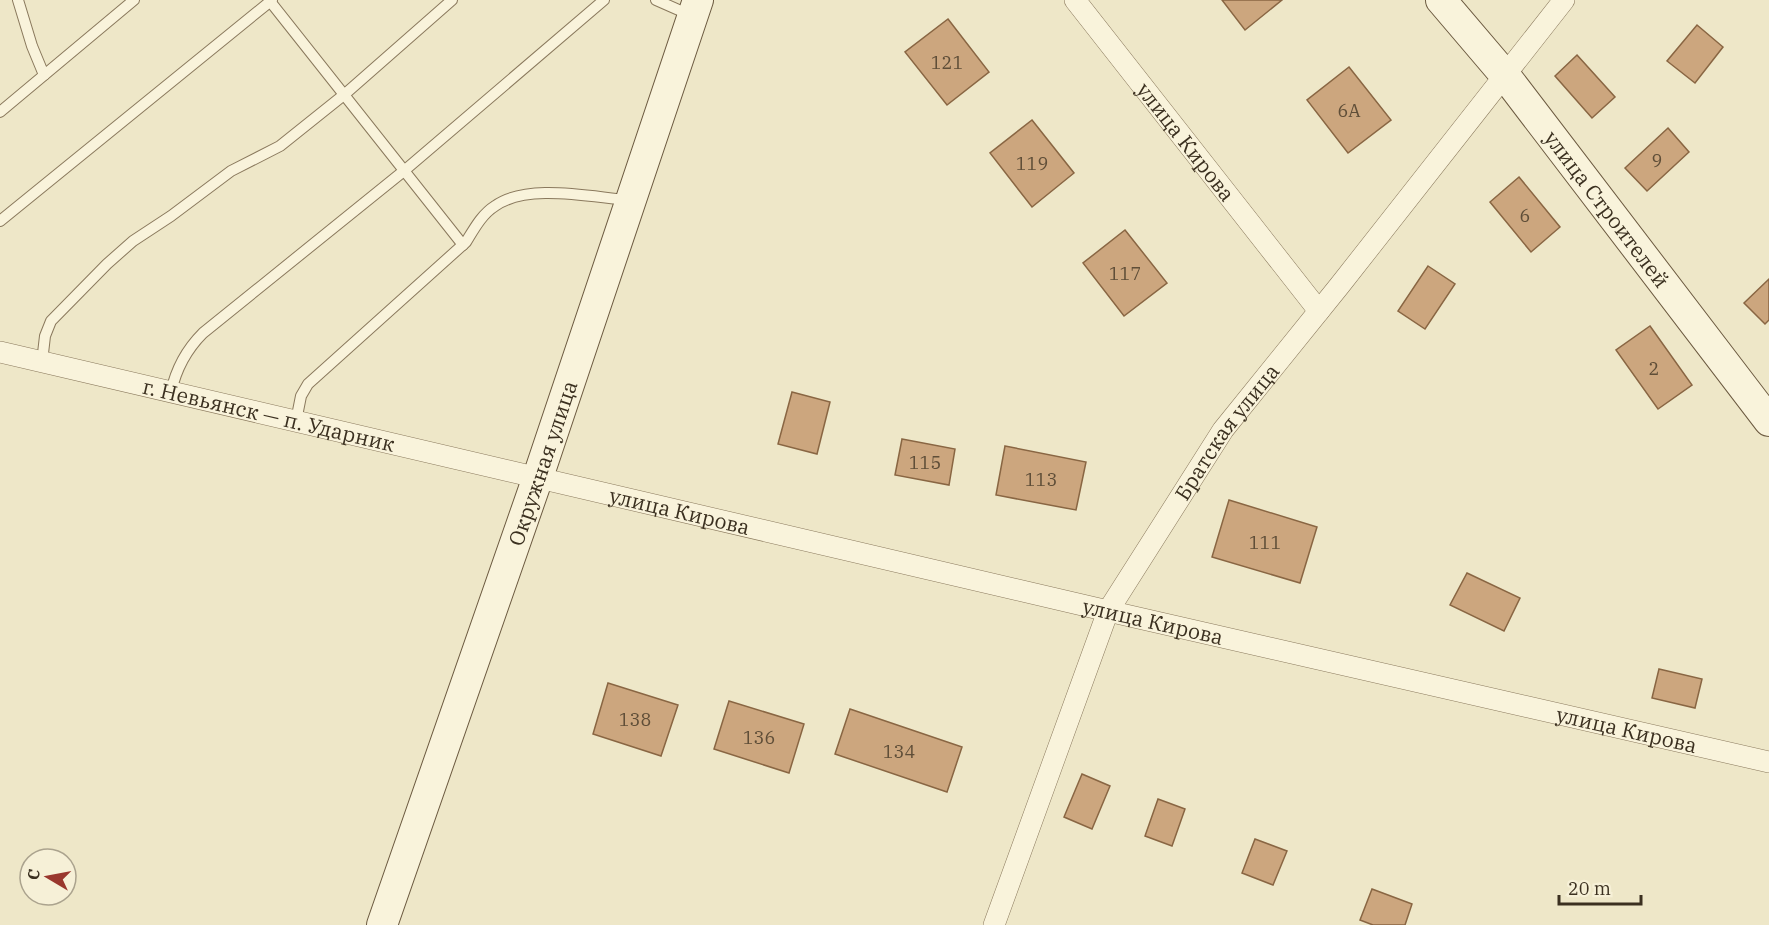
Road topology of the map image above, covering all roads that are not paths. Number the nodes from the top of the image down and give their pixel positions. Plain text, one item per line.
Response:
1 (18, 0) edge
2 (134, 0) edge
3 (271, 0) edge
4 (452, 0) edge
5 (603, 0) edge
6 (656, 0) edge
7 (1075, 0) edge
8 (1441, 0) edge
9 (1564, 0) edge
10 (695, 8) edge
11 (1504, 74) junction
12 (45, 75) junction
13 (345, 94) junction
14 (0, 112) edge
15 (405, 170) junction
16 (631, 201) junction
17 (0, 221) edge
18 (463, 245) junction
19 (1319, 312) junction
20 (0, 352) edge
21 (42, 362) junction
22 (171, 392) junction
23 (296, 421) junction
24 (1769, 421) edge
25 (538, 477) junction
26 (1108, 611) junction
27 (1769, 762) edge
28 (382, 925) edge
29 (994, 925) edge

1 - 12 lane
2 - 12 lane
3 - 13 lane
3 - 17 lane
4 - 13 lane
5 - 15 lane
6 - 10 lane
7 - 19 street, улица Кирова
8 - 11 street, улица Строителей
9 - 11 street, Братская улица
10 - 16 street, Окружная улица
11 - 19 street, Братская улица
11 - 24 street, улица Строителей
12 - 14 lane
13 - 15 lane
13 - 21 lane
15 - 18 lane
15 - 22 lane
16 - 18 lane
16 - 25 street, Окружная улица
18 - 23 lane
19 - 26 street, Братская улица
20 - 21 street, г. Невьянск — п. Ударник
21 - 22 street, г. Невьянск — п. Ударник
22 - 23 street, г. Невьянск — п. Ударник
23 - 25 street, г. Невьянск — п. Ударник
25 - 26 street, улица Кирова
25 - 28 street, Окружная улица
26 - 27 street, улица Кирова
26 - 29 street, Братская улица

